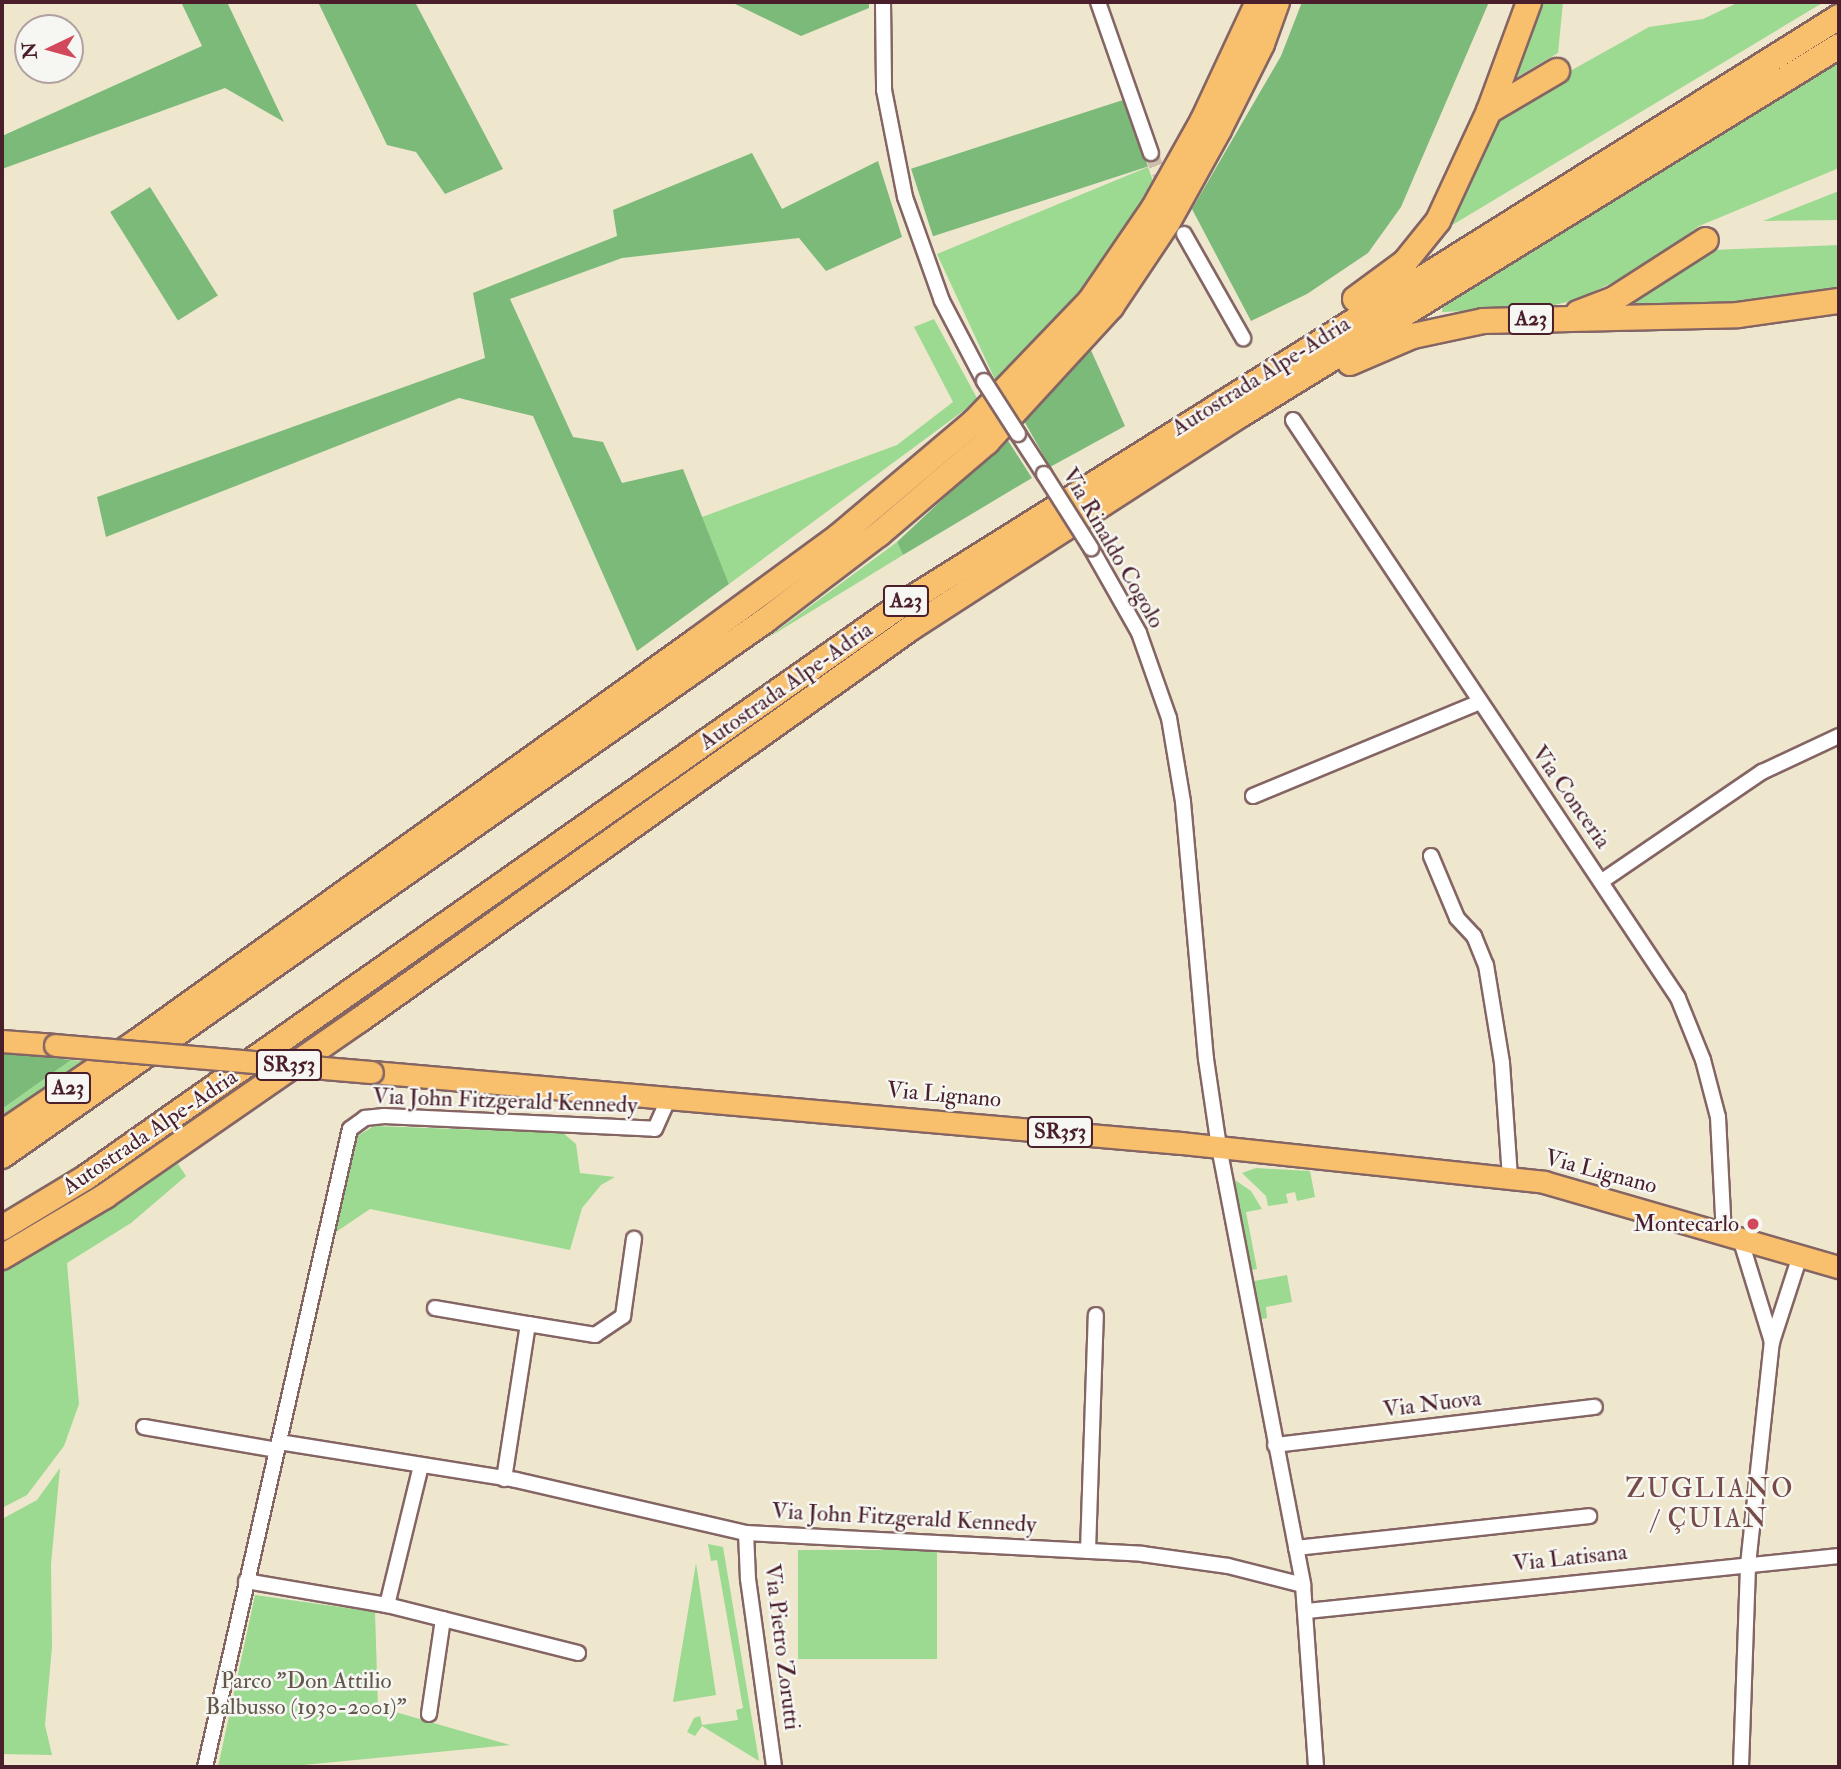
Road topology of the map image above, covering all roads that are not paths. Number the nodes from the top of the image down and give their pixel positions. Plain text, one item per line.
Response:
1 (883, 2) edge
2 (1098, 2) edge
3 (1258, 2) edge
4 (1277, 2) edge
5 (1529, 2) edge
6 (1839, 17) edge
7 (1839, 46) edge
8 (1558, 71) dead end
9 (1489, 111) junction
10 (1151, 153) tunnel mouth
11 (1184, 234) dead end
12 (1706, 240) dead end
13 (1839, 301) edge
14 (1564, 319) junction
15 (1242, 338) dead end
16 (1236, 404) junction
17 (1293, 420) dead end
18 (1478, 704) junction
19 (1839, 736) edge
20 (1252, 796) dead end
21 (1431, 856) dead end
22 (1602, 881) junction
23 (2, 1041) edge
24 (669, 1098) junction
25 (2, 1133) edge
26 (1219, 1147) junction
27 (2, 1156) edge
28 (1510, 1178) junction
29 (2, 1228) edge
30 (1732, 1236) junction
31 (634, 1239) dead end
32 (1800, 1256) junction
33 (2, 1257) edge
34 (1839, 1267) edge
35 (435, 1308) dead end
36 (1096, 1315) dead end
37 (528, 1324) junction
38 (1772, 1342) junction
39 (1595, 1407) dead end
40 (144, 1427) dead end
41 (278, 1446) junction
42 (1275, 1446) junction
43 (421, 1465) junction
44 (504, 1479) junction
45 (1589, 1516) dead end
46 (746, 1533) junction
47 (1296, 1548) junction
48 (1088, 1551) junction
49 (1839, 1556) edge
50 (1749, 1562) junction
51 (246, 1581) junction
52 (1303, 1585) junction
53 (387, 1605) junction
54 (1307, 1611) junction
55 (443, 1619) junction
56 (578, 1653) dead end
57 (429, 1714) dead end
58 (205, 1767) edge
59 (774, 1767) edge
60 (1316, 1767) edge
61 (1741, 1767) edge

1 - 26 street, Via Rinaldo Cogolo, bridge
2 - 10 street
3 - 25 highway, A23
4 - 27 highway, A23
5 - 9 highway, A23
6 - 16 highway, Autostrada Alpe-Adria / A23
7 - 16 highway, Autostrada Alpe-Adria / A23
8 - 9 highway
9 - 16 highway, A23
11 - 15 street
12 - 14 highway
13 - 14 highway, A23
14 - 16 highway, A23
16 - 29 highway, Autostrada Alpe-Adria / A23
16 - 33 highway, Autostrada Alpe-Adria / A23
17 - 18 street, Via Conceria
18 - 20 street
18 - 22 street, Via Conceria
19 - 22 street
21 - 28 street, Via Lignano
22 - 30 street, Via Conceria
23 - 24 main road, Via Lignano / SR353, bridge
24 - 26 main road, Via Lignano / SR353
24 - 41 street, Via John Fitzgerald Kennedy
26 - 28 main road, Via Lignano / SR353
26 - 42 street
28 - 30 main road, Via Lignano / SR353
30 - 32 main road, Via Lignano / SR353
30 - 38 street, Via Conceria
31 - 37 street
32 - 34 main road, Via Lignano / SR353
32 - 38 street
35 - 37 street
36 - 48 street
37 - 44 street
38 - 50 street
39 - 42 street, Via Nuova
40 - 41 street, Via John Fitzgerald Kennedy
41 - 43 street, Via John Fitzgerald Kennedy
41 - 51 street, Via John Fitzgerald Kennedy
42 - 47 street
43 - 44 street, Via John Fitzgerald Kennedy
43 - 53 street
44 - 46 street, Via John Fitzgerald Kennedy
45 - 47 street
46 - 48 street, Via John Fitzgerald Kennedy
46 - 59 street, Via Pietro Zorutti
47 - 52 street
48 - 52 street, Via John Fitzgerald Kennedy
49 - 50 street, Via Latisana
50 - 54 street, Via Latisana
50 - 61 street
51 - 53 street
51 - 58 street, Via John Fitzgerald Kennedy
52 - 54 street
53 - 55 street
54 - 60 street
55 - 56 street
55 - 57 street

